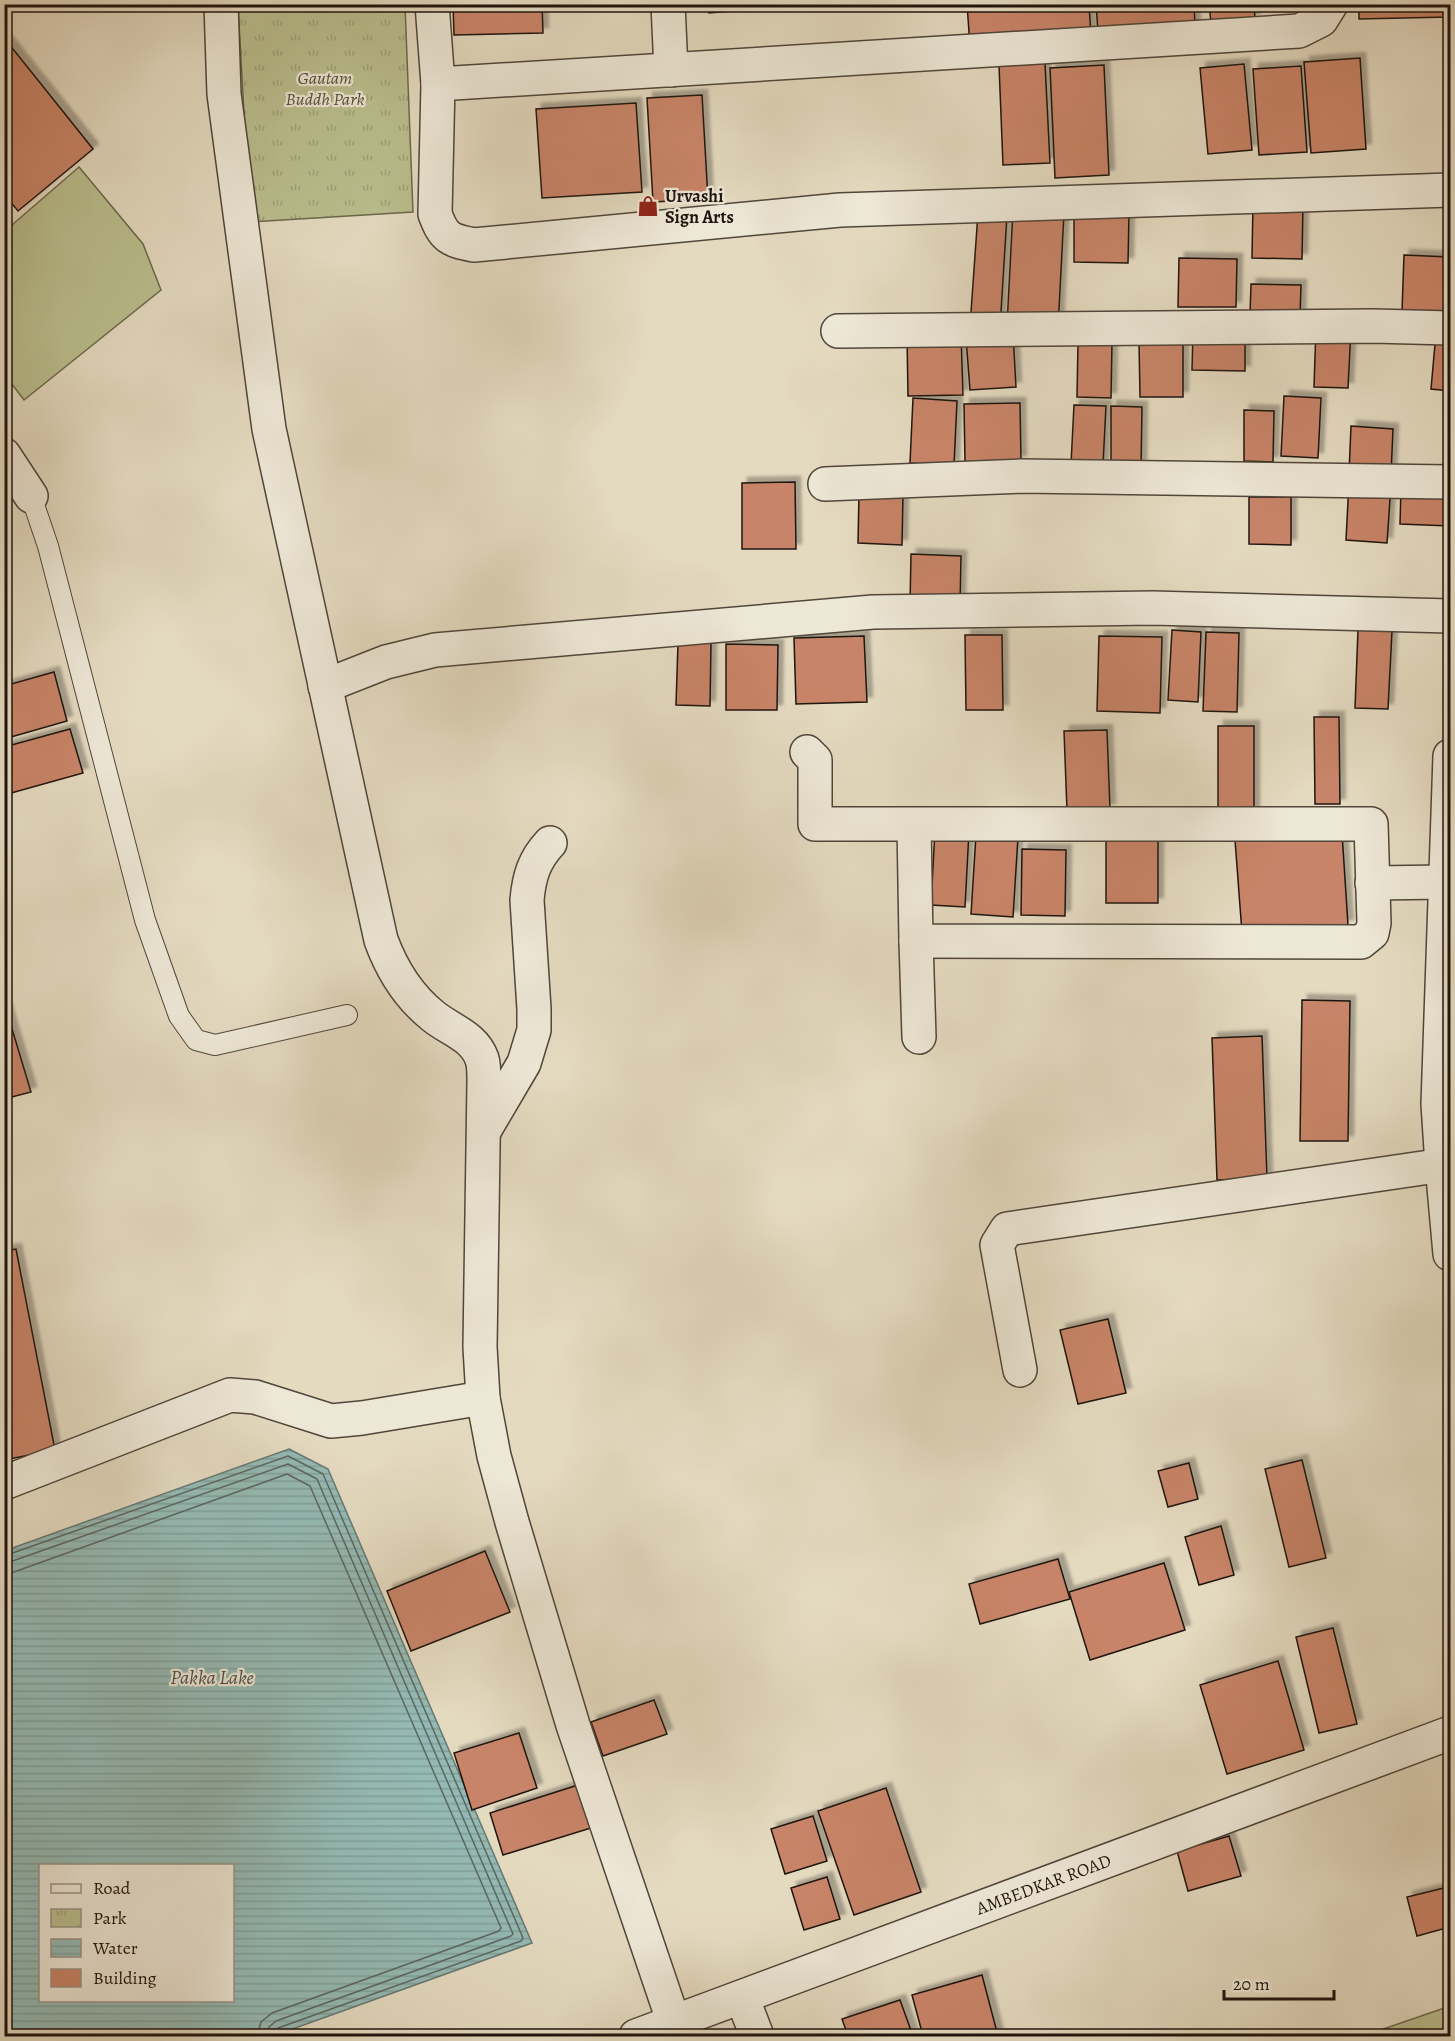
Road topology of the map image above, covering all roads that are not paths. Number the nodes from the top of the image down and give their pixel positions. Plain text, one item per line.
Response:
1 (221, 4) edge
2 (432, 4) edge
3 (668, 4) edge
4 (1330, 4) edge
5 (671, 69) junction
6 (438, 84) junction
7 (1450, 190) edge
8 (1450, 328) edge
9 (837, 331) dead end
10 (4, 455) edge
11 (1450, 482) edge
12 (825, 484) dead end
13 (31, 496) joint
14 (1450, 616) edge
15 (325, 686) junction
16 (807, 752) dead end
17 (1450, 756) edge
18 (1450, 764) edge
19 (914, 824) junction
20 (550, 843) dead end
21 (1446, 882) junction
22 (1372, 883) junction
23 (916, 941) junction
24 (347, 1015) dead end
25 (919, 1037) dead end
26 (1445, 1057) edge
27 (483, 1133) junction
28 (1446, 1164) edge
29 (1450, 1254) edge
30 (1020, 1370) dead end
31 (483, 1398) junction
32 (4, 1483) edge
33 (1450, 1733) edge
34 (742, 1997) junction
35 (674, 2023) junction
36 (636, 2037) edge
37 (757, 2037) edge

1 - 15 street
2 - 6 street
3 - 5 street
4 - 5 street
5 - 6 street
6 - 7 street
8 - 9 street
10 - 13 street
11 - 12 street
13 - 24 lane
14 - 15 street
15 - 27 street
16 - 19 street
17 - 18 street
18 - 21 street
19 - 22 street
19 - 23 street
20 - 27 street
21 - 22 street
21 - 26 street
22 - 23 street
23 - 25 street
26 - 28 street
27 - 31 street
28 - 29 street
28 - 30 street
31 - 32 street
31 - 35 street
33 - 34 street, AMBEDKAR ROAD
34 - 35 street, AMBEDKAR ROAD
34 - 37 street
35 - 36 street, AMBEDKAR ROAD

